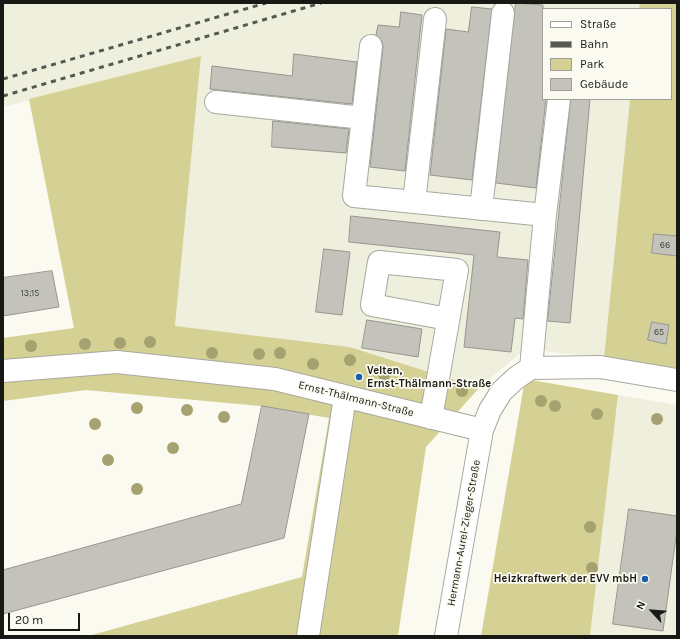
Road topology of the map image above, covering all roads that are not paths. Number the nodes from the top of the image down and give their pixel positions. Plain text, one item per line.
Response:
1 (503, 13) dead end
2 (435, 19) dead end
3 (370, 46) dead end
4 (559, 100) edge
5 (216, 102) dead end
6 (363, 118) junction
7 (414, 202) junction
8 (481, 209) junction
9 (545, 215) junction
10 (448, 319) dead end
11 (531, 368) junction
12 (3, 371) edge
13 (677, 380) edge
14 (345, 397) junction
15 (431, 418) junction
16 (482, 430) junction
17 (308, 636) edge
18 (446, 636) edge

1 - 8 street
2 - 7 street
3 - 6 street
4 - 9 street
5 - 6 street
6 - 7 street
7 - 8 street
8 - 9 street
9 - 11 street
10 - 15 street
11 - 13 street
11 - 16 street
12 - 14 street, Ernst-Thälmann-Straße
14 - 15 street, Ernst-Thälmann-Straße
14 - 17 street
15 - 16 street, Ernst-Thälmann-Straße
16 - 18 street, Hermann-Aurel-Zieger-Straße

